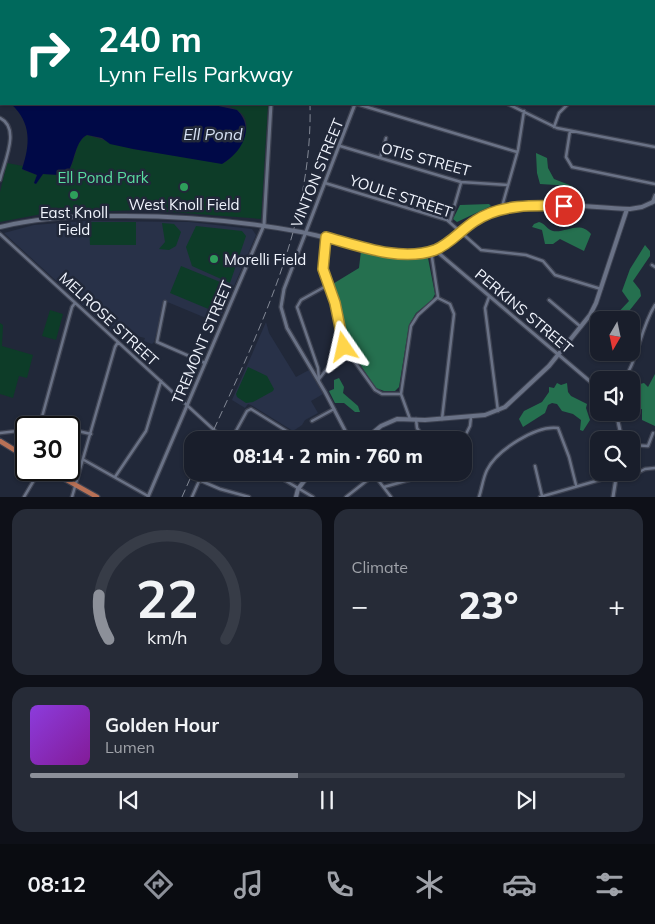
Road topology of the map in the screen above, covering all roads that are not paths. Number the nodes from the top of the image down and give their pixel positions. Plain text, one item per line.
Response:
1 (271, 105) edge
2 (356, 105) edge
3 (359, 105) edge
4 (510, 105) edge
5 (567, 105) edge
6 (524, 112) junction
7 (0, 118) edge
8 (554, 127) junction
9 (570, 131) junction
10 (386, 138) dead end
11 (340, 146) junction
12 (655, 147) edge
13 (517, 152) junction
14 (380, 158) junction
15 (0, 180) edge
16 (325, 183) junction
17 (461, 183) junction
18 (655, 184) edge
19 (508, 185) junction
20 (655, 195) edge
21 (654, 202) edge
22 (504, 209) junction
23 (627, 209) junction
24 (450, 221) junction
25 (264, 225) junction
26 (0, 227) edge
27 (305, 232) junction
28 (461, 232) junction
29 (0, 234) edge
30 (326, 237) junction
31 (433, 250) junction
32 (328, 285) junction
33 (601, 289) junction
34 (489, 297) junction
35 (438, 298) junction
36 (549, 300) dead end
37 (166, 302) dead end
38 (76, 303) junction
39 (655, 305) edge
40 (581, 326) junction
41 (118, 342) junction
42 (344, 347) junction
43 (559, 355) junction
44 (205, 363) junction
45 (629, 371) edge
46 (318, 380) junction
47 (161, 381) junction
48 (590, 381) edge
49 (401, 394) junction
50 (187, 405) junction
51 (334, 409) junction
52 (498, 411) junction
53 (42, 416) edge
54 (471, 417) junction
55 (410, 418) junction
56 (442, 418) junction
57 (416, 419) junction
58 (312, 422) dead end
59 (15, 431) edge
60 (215, 431) edge
61 (236, 431) edge
62 (286, 431) edge
63 (345, 431) edge
64 (376, 431) edge
65 (419, 431) edge
66 (466, 431) edge
67 (80, 432) edge
68 (0, 433) edge
69 (653, 433) dead end
70 (91, 434) junction
71 (0, 442) edge
72 (640, 445) edge
73 (15, 451) edge
74 (84, 460) junction
75 (535, 466) dead end
76 (655, 468) edge
77 (640, 471) edge
78 (115, 477) junction
79 (33, 481) edge
80 (68, 481) edge
81 (200, 481) edge
82 (202, 481) edge
83 (285, 481) edge
84 (304, 481) edge
85 (364, 481) edge
86 (379, 481) edge
87 (406, 481) edge
88 (591, 481) edge
89 (616, 481) edge
90 (576, 485) junction
91 (77, 486) junction
92 (384, 487) junction
93 (298, 489) junction
94 (24, 496) edge
95 (72, 496) edge
96 (97, 496) edge
97 (148, 496) edge
98 (192, 496) edge
99 (249, 496) edge
100 (296, 496) edge
101 (313, 496) edge
102 (346, 496) edge
103 (391, 496) edge
104 (479, 496) edge
105 (541, 496) edge
106 (613, 496) edge

1 - 25 street, TREMONT STREET
2 - 11 street, VINTON STREET
3 - 13 street
4 - 6 street
5 - 8 street
6 - 8 street
6 - 13 street
7 - 15 street
8 - 9 street
9 - 12 street
9 - 18 street
10 - 14 street
11 - 14 street, OTIS STREET
11 - 16 street, VINTON STREET
13 - 19 street
14 - 17 street, OTIS STREET
16 - 24 street, YOULE STREET
16 - 27 street, VINTON STREET
17 - 19 street, OTIS STREET
17 - 24 street
19 - 22 street
20 - 21 street
21 - 23 main road
22 - 23 main road
22 - 28 main road
23 - 33 main road
24 - 28 street, YOULE STREET
25 - 26 main road
25 - 27 main road
25 - 44 street, TREMONT STREET
27 - 30 main road
27 - 46 street, VINTON STREET
28 - 31 main road
28 - 33 street, YOULE STREET
29 - 38 street, MELROSE STREET
30 - 31 main road
30 - 32 street
31 - 34 street, PERKINS STREET
31 - 35 street
32 - 42 street
32 - 46 street
33 - 40 main road
34 - 43 street, PERKINS STREET
34 - 52 street
35 - 49 street
35 - 56 street
36 - 40 street
37 - 44 street
38 - 41 street, MELROSE STREET
38 - 53 street
39 - 45 street
40 - 43 main road
41 - 47 street, MELROSE STREET
41 - 70 street
42 - 46 street
42 - 49 street
43 - 48 street, PERKINS STREET
43 - 52 main road
44 - 50 street, TREMONT STREET
46 - 51 street, VINTON STREET
47 - 50 street, MELROSE STREET
47 - 78 street
49 - 55 street
50 - 60 street, MELROSE STREET
50 - 97 street, TREMONT STREET
51 - 58 street
51 - 63 street, VINTON STREET
52 - 54 main road
54 - 56 main road
54 - 66 street
55 - 57 main road
55 - 64 main road
56 - 57 main road
57 - 65 street
59 - 68 street
61 - 62 street
67 - 70 street
69 - 72 street
70 - 74 street
71 - 73 main road
74 - 78 street
74 - 91 street
75 - 105 street
76 - 77 street
78 - 97 street
79 - 94 street
80 - 91 main road
81 - 98 street
82 - 99 street
83 - 93 street
84 - 93 main road
85 - 102 street
86 - 92 street
87 - 92 street
88 - 90 street
89 - 106 street
90 - 104 street
90 - 105 street
91 - 95 street
91 - 96 main road
92 - 103 street
93 - 100 main road
93 - 101 street

